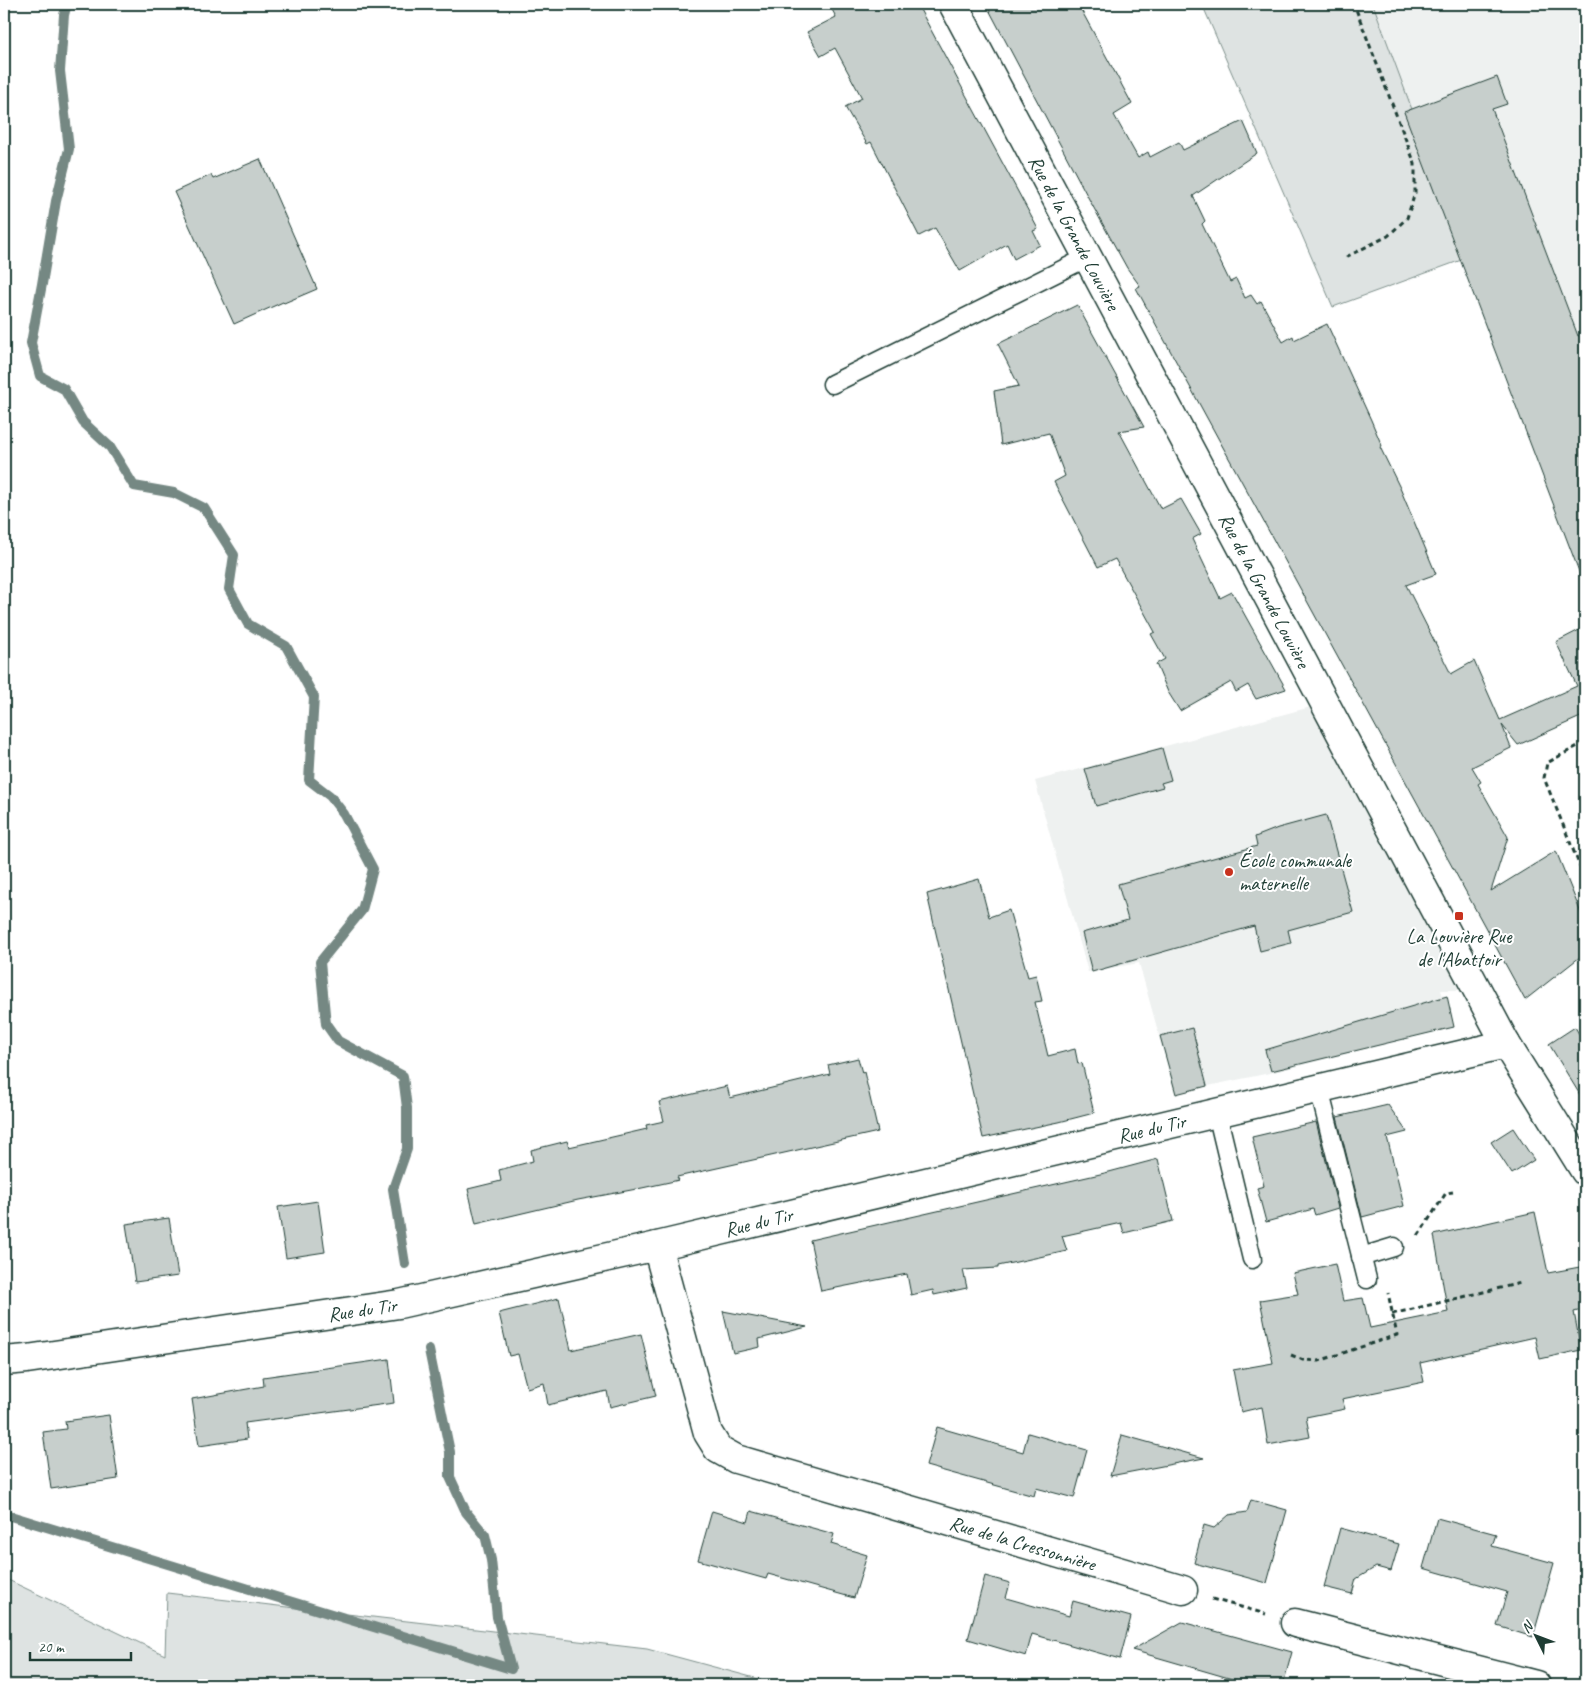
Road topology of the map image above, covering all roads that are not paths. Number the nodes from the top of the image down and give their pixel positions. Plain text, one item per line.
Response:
1 (953, 4) edge
2 (1088, 257) junction
3 (832, 384) dead end
4 (1506, 1044) junction
5 (1319, 1088) junction
6 (1217, 1113) junction
7 (1585, 1171) edge
8 (658, 1246) junction
9 (1394, 1247) dead end
10 (1361, 1256) junction
11 (1252, 1259) dead end
12 (1367, 1280) dead end
13 (4, 1361) edge
14 (1183, 1590) road end
15 (1296, 1623) road end
16 (1536, 1685) edge

1 - 2 main road, Rue de la Grande Louvière
2 - 3 lane
2 - 4 main road, Rue de la Grande Louvière
4 - 5 main road, Rue du Tir
4 - 7 main road, Rue de la Grande Louvière
5 - 6 main road, Rue du Tir
5 - 10 lane
6 - 8 main road, Rue du Tir
6 - 11 lane
8 - 13 main road, Rue du Tir
8 - 14 main road, Rue de la Cressonnière
9 - 10 lane
10 - 12 lane
15 - 16 main road

